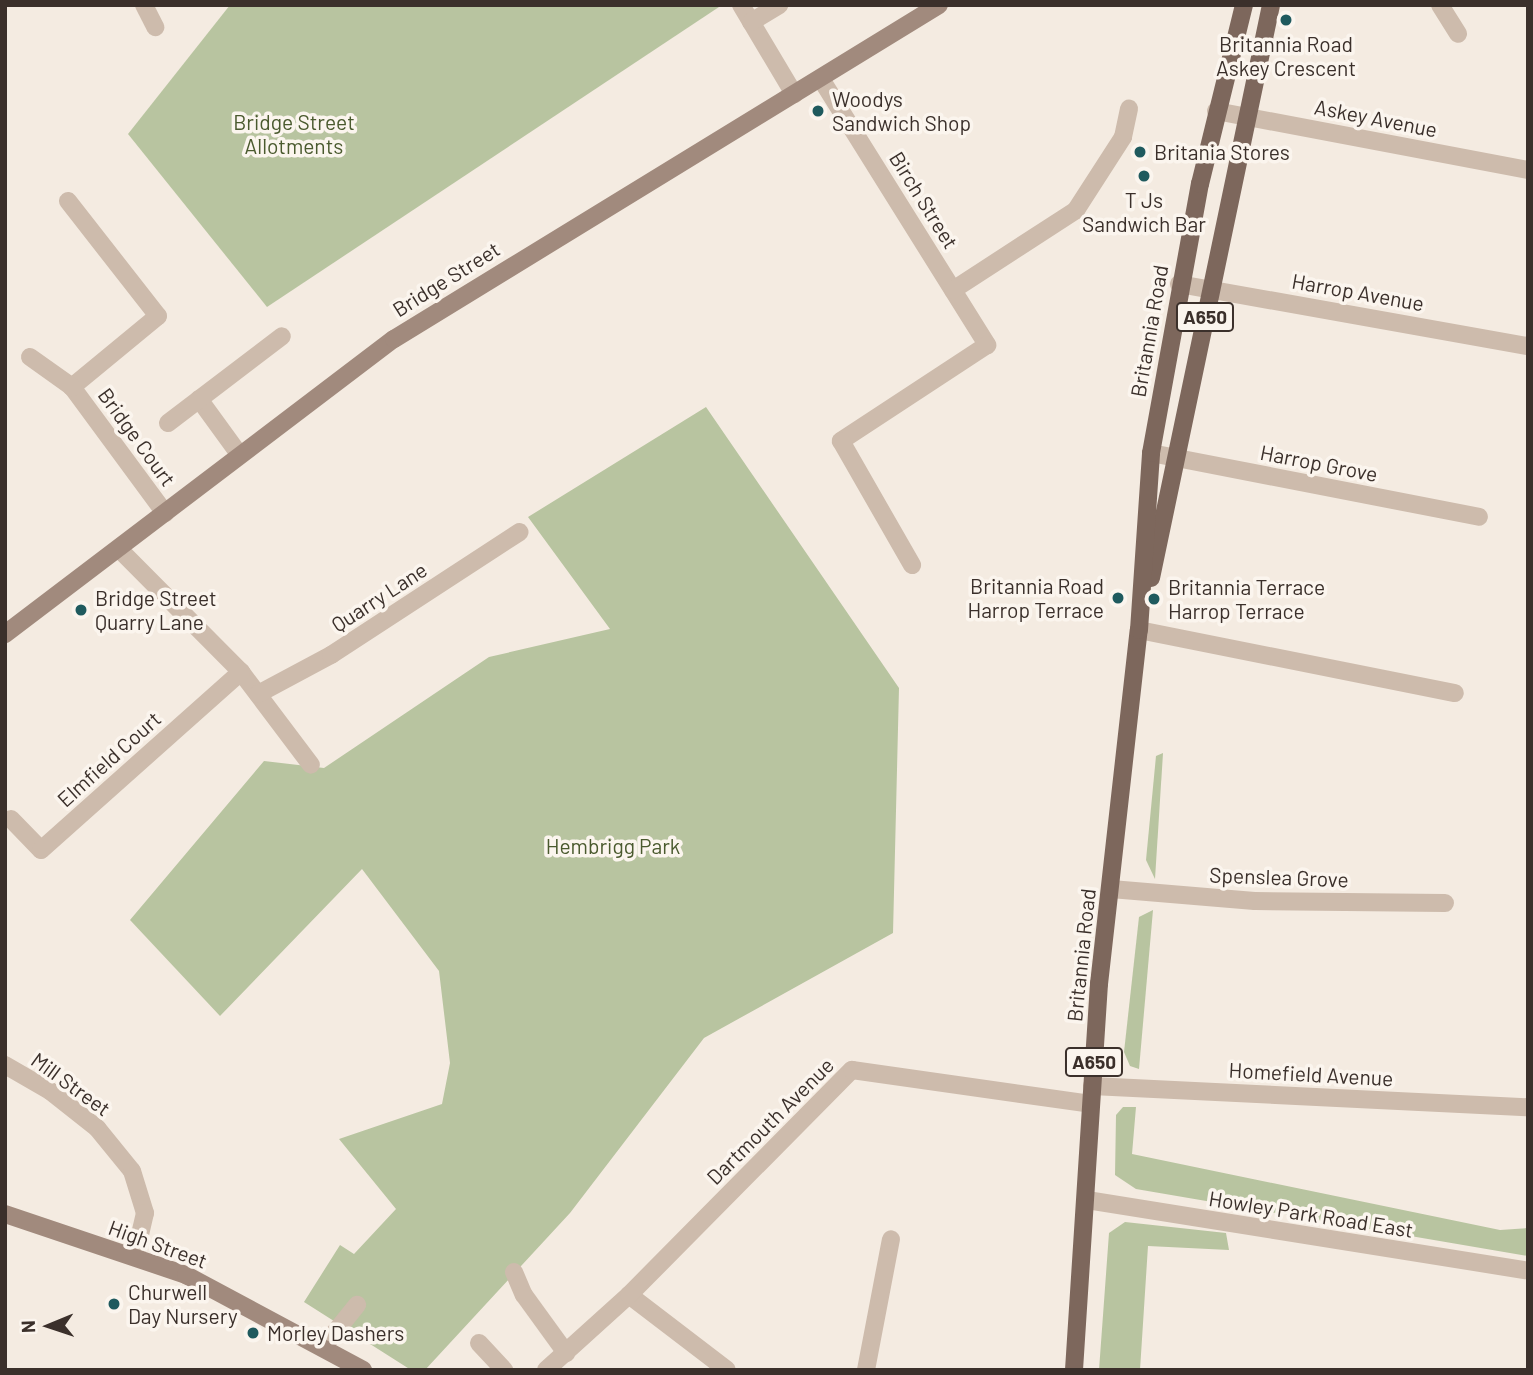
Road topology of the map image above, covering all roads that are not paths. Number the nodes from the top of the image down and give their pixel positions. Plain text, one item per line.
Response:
1 (144, 5) edge
2 (741, 5) edge
3 (779, 5) edge
4 (939, 5) edge
5 (1244, 5) edge
6 (1271, 5) edge
7 (1440, 5) edge
8 (751, 22) junction
9 (155, 27) dead end
10 (1458, 34) dead end
11 (821, 79) junction
12 (794, 94) junction
13 (1129, 109) dead end
14 (1216, 111) junction
15 (1246, 116) junction
16 (1528, 170) edge
17 (68, 201) dead end
18 (1179, 284) junction
19 (1210, 289) junction
20 (953, 290) junction
21 (282, 337) dead end
22 (1528, 346) edge
23 (30, 357) dead end
24 (72, 387) junction
25 (199, 399) junction
26 (168, 423) dead end
27 (1151, 453) junction
28 (239, 454) junction
29 (1179, 459) junction
30 (165, 513) junction
31 (1479, 517) dead end
32 (520, 532) dead end
33 (119, 549) junction
34 (912, 565) dead end
35 (1139, 630) junction
36 (5, 634) edge
37 (240, 672) junction
38 (1455, 693) dead end
39 (258, 694) junction
40 (311, 765) dead end
41 (11, 819) dead end
42 (1111, 889) junction
43 (1445, 903) dead end
44 (5, 1065) edge
45 (1092, 1086) junction
46 (1091, 1104) junction
47 (1528, 1107) edge
48 (1087, 1200) junction
49 (5, 1214) edge
50 (891, 1240) dead end
51 (135, 1256) junction
52 (1528, 1271) edge
53 (514, 1272) dead end
54 (629, 1295) junction
55 (358, 1305) dead end
56 (479, 1343) dead end
57 (324, 1346) junction
58 (566, 1353) junction
59 (363, 1370) edge
60 (504, 1370) edge
61 (546, 1370) edge
62 (727, 1370) edge
63 (866, 1370) edge
64 (1074, 1370) edge

1 - 9 street
2 - 8 street
3 - 8 street
4 - 11 main road, Bridge Street
5 - 14 main road, Britannia Road / A650
6 - 15 main road, Britannia Road / A650
7 - 10 street
8 - 12 street
11 - 12 main road, Bridge Street
11 - 20 street, Birch Street
12 - 28 main road, Bridge Street
13 - 20 street
14 - 15 street, Askey Avenue
14 - 18 main road, Britannia Road / A650
15 - 16 street, Askey Avenue
15 - 19 main road, Britannia Road / A650
17 - 24 street, Bridge Court
18 - 19 street, Harrop Avenue
18 - 27 main road, Britannia Road / A650
19 - 22 street, Harrop Avenue
19 - 29 main road, Britannia Road / A650
20 - 34 street, Birch Street
21 - 25 street
23 - 24 street, Bridge Court
24 - 30 street, Bridge Court
25 - 26 street
25 - 28 street
27 - 29 street, Harrop Grove
27 - 35 main road, Britannia Road / A650
28 - 30 main road, Bridge Street
29 - 31 street, Harrop Grove
29 - 35 main road, Britannia Road / A650
30 - 33 main road, Bridge Street
32 - 39 street, Quarry Lane
33 - 36 main road, Bridge Street
33 - 37 street
35 - 38 street
35 - 42 main road, Britannia Road / A650
37 - 39 street
37 - 41 street, Elmfield Court
39 - 40 street
42 - 43 street, Spenslea Grove
42 - 45 main road, Britannia Road / A650
44 - 51 street, Mill Street
45 - 46 main road, Britannia Road / A650
45 - 47 street, Homefield Avenue
46 - 48 main road, Britannia Road / A650
46 - 54 street, Dartmouth Avenue
48 - 52 street, Howley Park Road East
48 - 64 main road, Britannia Road / A650
49 - 51 main road, High Street
50 - 63 street
51 - 57 main road, High Street
53 - 58 street
54 - 58 street, Dartmouth Avenue
54 - 62 street
55 - 57 street
56 - 60 street
57 - 59 main road, High Street
58 - 61 street, Dartmouth Avenue

